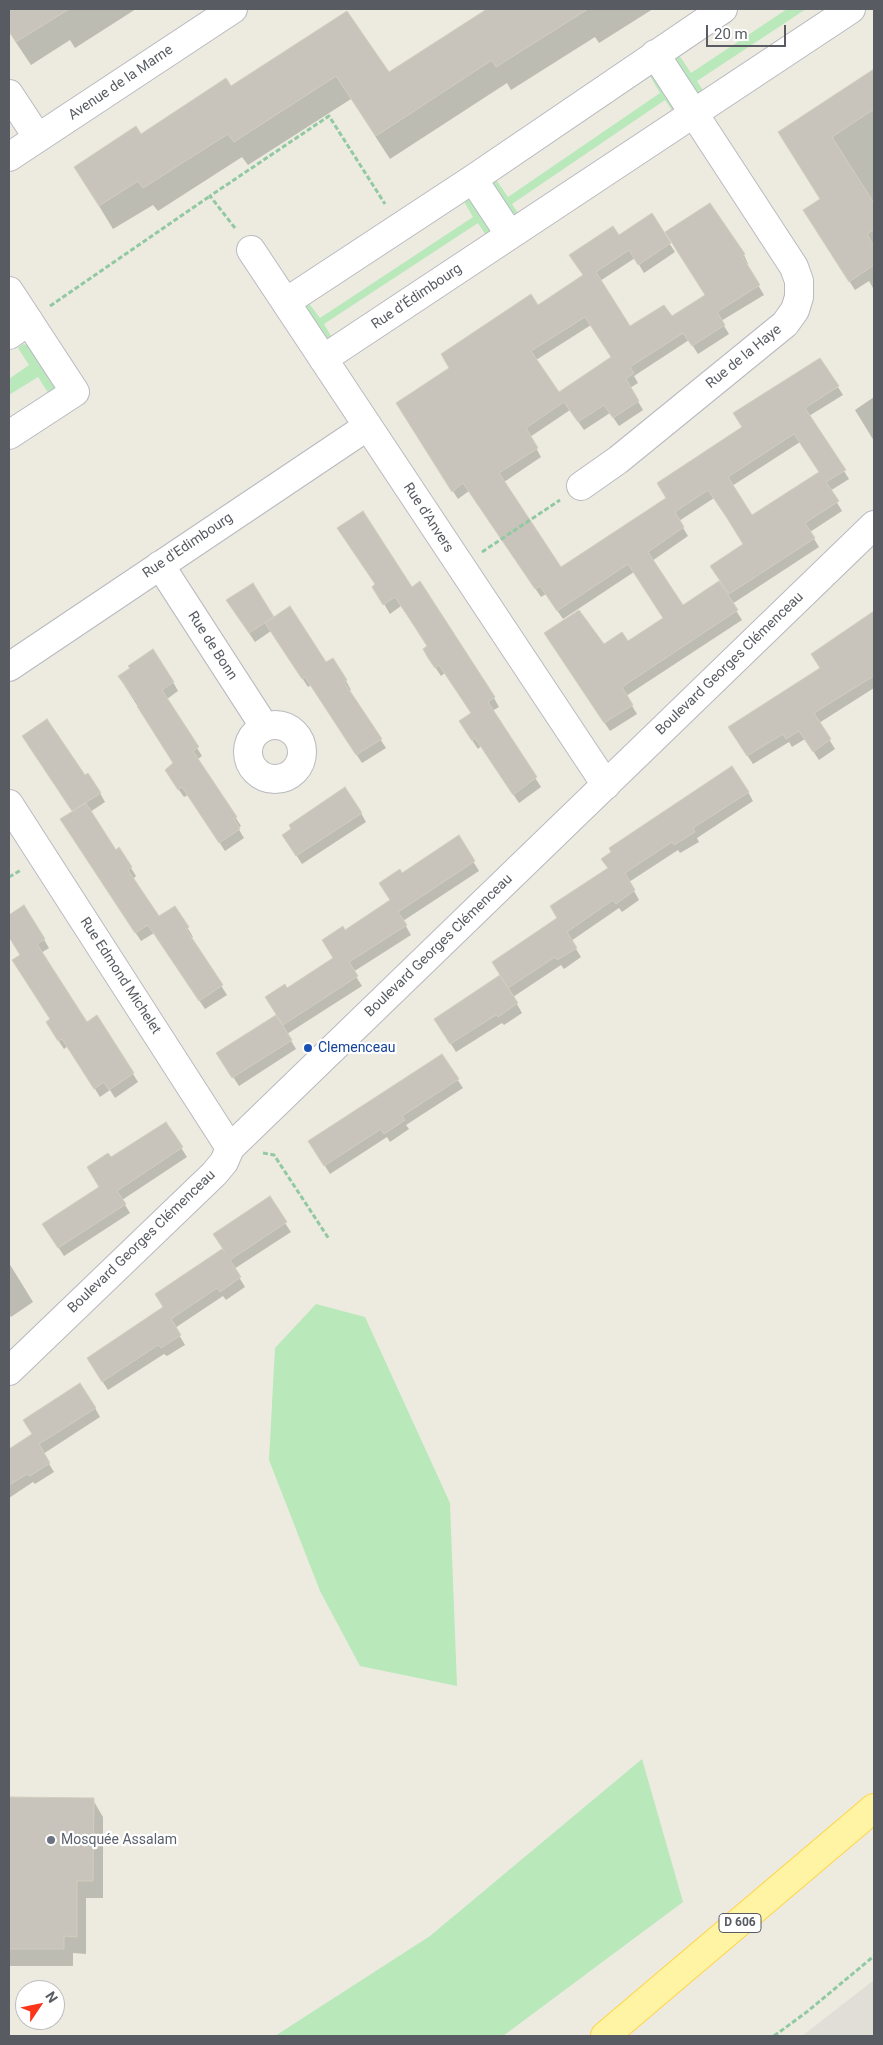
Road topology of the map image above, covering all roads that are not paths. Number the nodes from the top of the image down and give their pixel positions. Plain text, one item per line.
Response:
1 (232, 9) edge
2 (723, 9) edge
3 (851, 9) edge
4 (656, 54) junction
5 (9, 94) edge
6 (695, 112) junction
7 (38, 138) junction
8 (9, 157) edge
9 (473, 179) junction
10 (510, 235) junction
11 (251, 250) road end
12 (9, 290) edge
13 (286, 302) junction
14 (19, 328) edge
15 (323, 359) junction
16 (368, 426) junction
17 (9, 435) edge
18 (581, 486) dead end
19 (874, 525) edge
20 (160, 566) junction
21 (9, 667) edge
22 (264, 726) dead end
23 (606, 785) junction
24 (9, 804) edge
25 (230, 1148) junction
26 (9, 1371) edge
27 (874, 1808) edge
28 (605, 2036) edge

1 - 7 street, Avenue de la Marne
2 - 4 street
3 - 6 street, Rue d’Édimbourg
4 - 6 street
4 - 9 street
5 - 7 street
6 - 10 street, Rue d’Édimbourg
6 - 18 street, Rue de la Haye
7 - 8 street, Avenue de la Marne
9 - 10 street
9 - 13 street
10 - 15 street, Rue d’Édimbourg
11 - 13 street, Rue d'Anvers
12 - 14 street
13 - 15 street, Rue d'Anvers
14 - 17 street
15 - 16 street, Rue d'Anvers
16 - 20 street, Rue d'Edimbourg
16 - 23 street, Rue d'Anvers
19 - 23 street, Boulevard Georges Clémenceau
20 - 21 street, Rue d'Edimbourg
20 - 22 street, Rue de Bonn
23 - 25 street, Boulevard Georges Clémenceau
24 - 25 street, Rue Edmond Michelet
25 - 26 street, Boulevard Georges Clémenceau
27 - 28 main road, D 606

